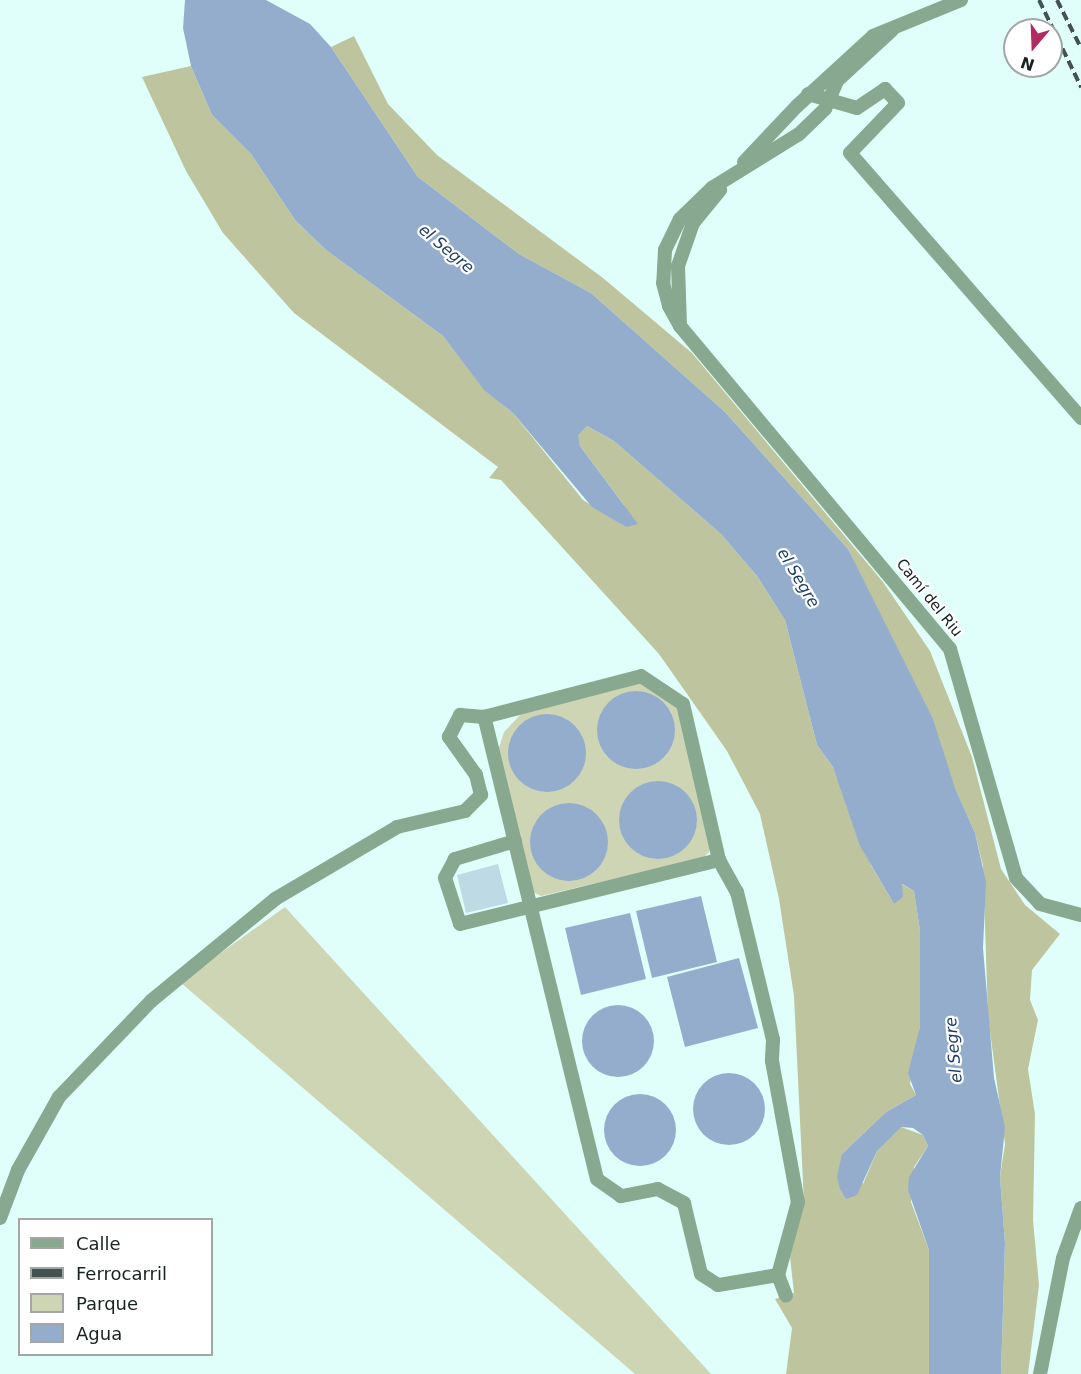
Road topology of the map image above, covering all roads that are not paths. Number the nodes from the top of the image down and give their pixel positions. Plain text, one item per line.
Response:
1 (961, 0) edge
2 (892, 30) junction
3 (808, 94) junction
4 (828, 102) junction
5 (738, 170) junction
6 (1081, 418) edge
7 (479, 717) junction
8 (514, 841) junction
9 (719, 860) junction
10 (531, 907) junction
11 (1081, 915) edge
12 (1081, 1208) edge
13 (0, 1218) edge
14 (778, 1275) junction
15 (786, 1296) dead end
16 (1040, 1374) edge

1 - 2 street
2 - 3 street
2 - 4 street
3 - 4 street
3 - 5 street
4 - 5 street
4 - 6 street
5 - 11 street, Camí del Riu
7 - 8 street
7 - 9 street
7 - 13 street
8 - 10 street
8 - 10 street
9 - 10 street
9 - 14 street
10 - 14 street
12 - 16 street
14 - 15 street

